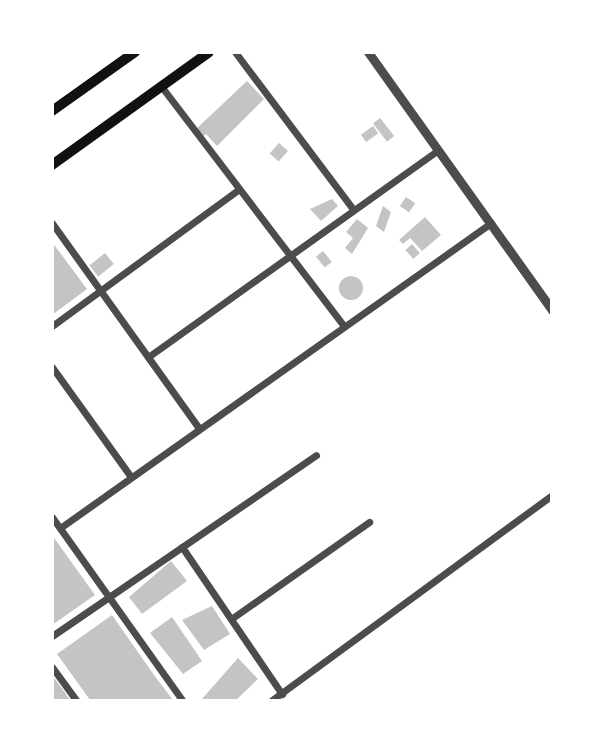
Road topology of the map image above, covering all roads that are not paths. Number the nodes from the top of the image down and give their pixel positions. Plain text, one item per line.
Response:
1 (135, 52) edge
2 (209, 52) edge
3 (235, 52) edge
4 (368, 52) edge
5 (161, 86) junction
6 (52, 111) edge
7 (438, 150) junction
8 (52, 165) edge
9 (239, 189) junction
10 (352, 208) junction
11 (52, 223) edge
12 (491, 223) junction
13 (289, 254) junction
14 (102, 291) junction
15 (551, 310) edge
16 (52, 326) edge
17 (344, 326) junction
18 (148, 357) junction
19 (52, 367) edge
20 (199, 428) junction
21 (316, 455) dead end
22 (131, 477) junction
23 (551, 495) edge
24 (52, 517) edge
25 (369, 522) dead end
26 (60, 528) junction
27 (182, 547) junction
28 (109, 597) junction
29 (231, 619) junction
30 (52, 636) edge
31 (52, 667) edge
32 (282, 694) junction
33 (76, 701) edge
34 (182, 701) edge
35 (272, 701) edge

1 - 6 main road
2 - 5 main road
3 - 10 street
4 - 7 street
5 - 8 main road
5 - 9 street
7 - 10 street
7 - 12 street
9 - 13 street
9 - 14 street
10 - 13 street
11 - 14 street
12 - 15 street
12 - 17 street
13 - 17 street
13 - 18 street
14 - 16 street
14 - 18 street
17 - 20 street
18 - 20 street
19 - 22 street
20 - 22 street
21 - 27 street
22 - 26 street
23 - 32 street
24 - 26 street
25 - 29 street
26 - 28 street
27 - 28 street
27 - 29 street
28 - 30 street
28 - 34 street
29 - 32 street
31 - 33 street
32 - 35 street

